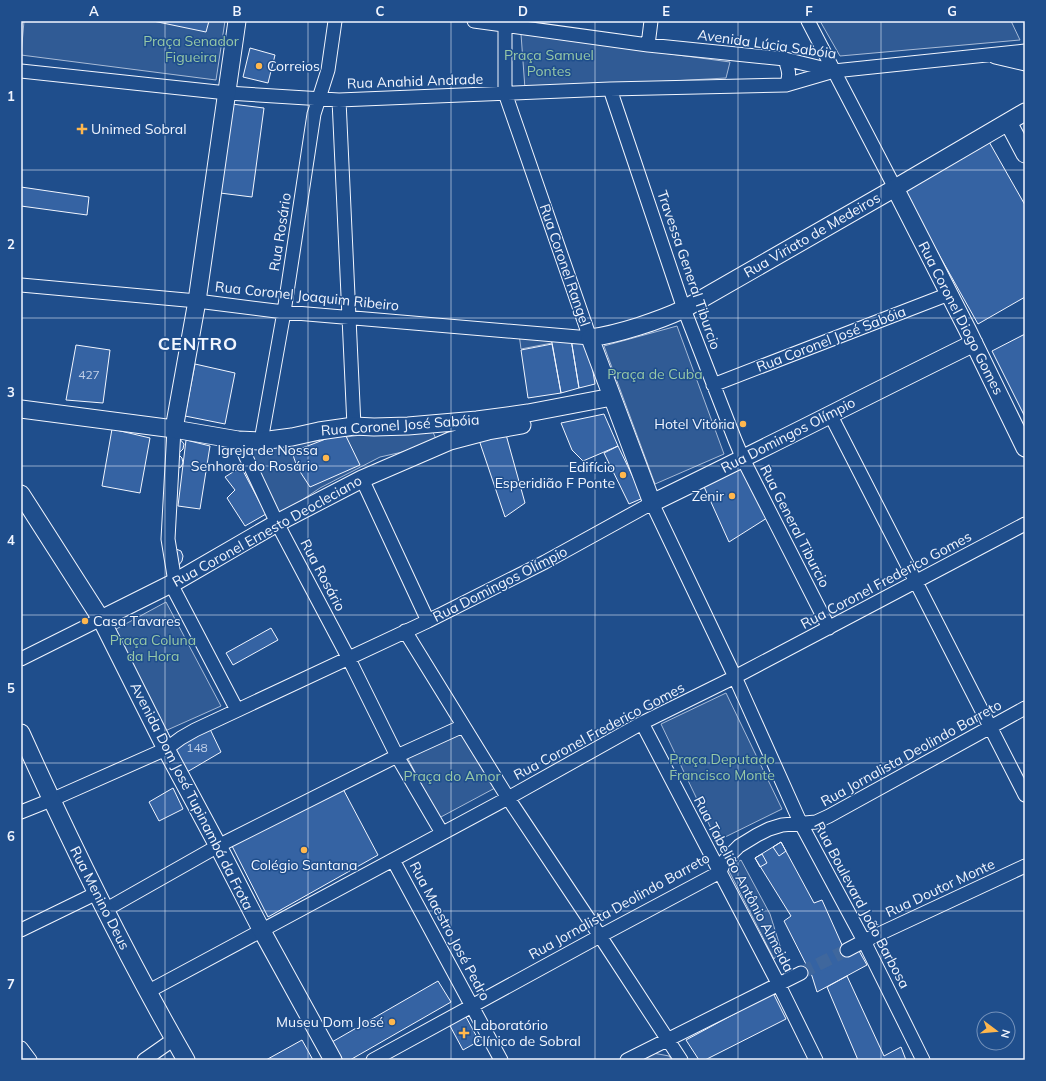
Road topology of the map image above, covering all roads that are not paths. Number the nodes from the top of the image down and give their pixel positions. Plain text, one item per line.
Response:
1 (237, 21) edge
2 (335, 21) edge
3 (474, 21) edge
4 (651, 21) edge
5 (808, 21) edge
6 (505, 23) edge
7 (648, 45) junction
8 (1025, 51) edge
9 (986, 55) junction
10 (785, 59) junction
11 (1025, 64) edge
12 (21, 71) edge
13 (834, 71) junction
14 (786, 85) junction
15 (610, 89) junction
16 (505, 93) junction
17 (227, 94) junction
18 (320, 99) junction
19 (339, 100) junction
20 (1025, 112) edge
21 (1008, 122) junction
22 (1025, 154) edge
23 (895, 188) junction
24 (21, 285) edge
25 (949, 294) junction
26 (197, 301) junction
27 (684, 309) junction
28 (284, 312) junction
29 (349, 317) junction
30 (590, 338) junction
31 (974, 343) junction
32 (713, 385) junction
33 (614, 403) junction
34 (21, 409) edge
35 (830, 414) junction
36 (354, 426) junction
37 (174, 430) junction
38 (238, 440) junction
39 (261, 441) junction
40 (1025, 448) edge
41 (743, 459) junction
42 (362, 479) junction
43 (21, 494) edge
44 (652, 503) junction
45 (277, 523) junction
46 (1025, 524) edge
47 (917, 582) junction
48 (173, 583) junction
49 (101, 619) junction
50 (428, 621) junction
51 (829, 628) junction
52 (405, 631) junction
53 (21, 659) edge
54 (349, 659) junction
55 (735, 677) junction
56 (1025, 708) edge
57 (237, 710) junction
58 (642, 723) junction
59 (463, 726) junction
60 (990, 727) junction
61 (21, 733) edge
62 (166, 749) junction
63 (397, 756) junction
64 (1025, 794) edge
65 (508, 798) junction
66 (51, 800) junction
67 (21, 812) edge
68 (801, 824) junction
69 (442, 833) junction
70 (218, 846) junction
71 (393, 860) junction
72 (1025, 866) edge
73 (720, 872) junction
74 (97, 893) junction
75 (105, 910) junction
76 (21, 930) edge
77 (262, 931) junction
78 (600, 936) junction
79 (864, 940) junction
80 (846, 950) tunnel mouth
81 (801, 974) tunnel mouth
82 (779, 985) junction
83 (149, 991) junction
84 (472, 1005) junction
85 (174, 1039) junction
86 (667, 1039) junction
87 (21, 1048) edge
88 (30, 1060) edge
89 (144, 1060) edge
90 (186, 1060) edge
91 (333, 1060) edge
92 (374, 1060) edge
93 (501, 1060) edge
94 (627, 1060) edge
95 (681, 1060) edge
96 (816, 1060) edge
97 (923, 1060) edge

1 - 17 main road
2 - 18 street, Rua Rosário
3 - 6 street, Avenida Lúcia Sabóia
4 - 7 street
5 - 13 street
6 - 7 street, Avenida Lúcia Sabóia
6 - 16 street, Rua Coronel Rangel
7 - 10 street, Avenida Lúcia Sabóia
8 - 9 street, Avenida Lúcia Sabóia
9 - 11 street, Avenida Lúcia Sabóia
9 - 13 street, Avenida Lúcia Sabóia
10 - 13 street, Avenida Lúcia Sabóia
10 - 14 street
12 - 17 street, Rua Anahid Andrade
13 - 14 street, Rua Anahid Andrade
13 - 23 street
14 - 15 street, Rua Anahid Andrade
15 - 16 street, Rua Anahid Andrade
15 - 27 street, Travessa General Tiburcio
16 - 19 street, Rua Anahid Andrade
16 - 30 street, Rua Coronel Rangel
17 - 18 street, Rua Anahid Andrade
17 - 26 main road
18 - 19 street, Rua Anahid Andrade
18 - 28 street, Rua Rosário
19 - 29 street
20 - 21 main road, Rua Viriato de Medeiros
21 - 22 main road
21 - 23 main road, Rua Viriato de Medeiros
23 - 25 main road, Rua Coronel Diogo Gomes
23 - 27 main road, Rua Viriato de Medeiros
24 - 26 street, Rua Coronel Joaquim Ribeiro
25 - 31 main road, Rua Coronel Diogo Gomes
25 - 32 street, Rua Coronel José Sabóia
26 - 28 street, Rua Coronel Joaquim Ribeiro
26 - 37 main road
27 - 30 main road, Rua Viriato de Medeiros
27 - 32 street, Travessa General Tiburcio
28 - 29 street, Rua Coronel Joaquim Ribeiro
28 - 39 street, Rua Rosário
29 - 30 street, Rua Coronel Joaquim Ribeiro
29 - 36 street
30 - 33 main road, Rua Coronel Rangel
31 - 35 main road, Rua Domingos Olímpio
31 - 40 main road, Rua Coronel Diogo Gomes
32 - 41 street, Travessa General Tiburcio
33 - 36 main road, Rua Coronel José Sabóia
33 - 42 main road, Rua Coronel Ernesto Deocleciano
33 - 44 main road, Rua Coronel Rangel
34 - 37 main road, Rua Coronel José Sabóia
35 - 41 main road, Rua Domingos Olímpio
35 - 47 street
36 - 39 main road, Rua Coronel José Sabóia
37 - 38 main road, Rua Coronel José Sabóia
37 - 48 street
38 - 39 main road, Rua Coronel José Sabóia
38 - 45 street, Rua Rosário
41 - 44 main road, Rua Domingos Olímpio
41 - 51 street, Rua General Tiburcio
42 - 45 main road, Rua Coronel Ernesto Deocleciano
42 - 50 street
43 - 49 main road, Avenida Dom José Tupinambá da Frota
44 - 50 street, Rua Domingos Olímpio
44 - 55 street, Rua Boulevard João Barbosa
45 - 48 main road, Rua Coronel Ernesto Deocleciano
45 - 54 street, Rua Rosário
46 - 47 street, Rua Coronel Frederico Gomes
47 - 51 street, Rua Coronel Frederico Gomes
47 - 60 street
48 - 49 main road, Rua Coronel Ernesto Deocleciano
48 - 57 street
49 - 53 street, Rua Coronel Ernesto Deocleciano
49 - 62 main road, Avenida Dom José Tupinambá da Frota
50 - 52 street, Rua Domingos Olímpio
51 - 55 street, Rua Coronel Frederico Gomes
52 - 54 street, Rua Domingos Olímpio
52 - 59 street
54 - 57 street, Rua Domingos Olímpio
54 - 63 street, Rua Rosário
55 - 58 street, Rua Coronel Frederico Gomes
55 - 68 street, Rua Boulevard João Barbosa
56 - 60 street, Rua Jornalista Deolindo Barreto
57 - 62 street, Rua Domingos Olímpio
58 - 65 street, Rua Coronel Frederico Gomes
58 - 73 street, Rua Tabelião Antônio Almeida
59 - 63 street
59 - 65 street
60 - 64 street
60 - 68 street, Rua Jornalista Deolindo Barreto
61 - 66 main road, Rua Menino Deus
62 - 66 street, Rua Domingos Olímpio
62 - 70 main road, Avenida Dom José Tupinambá da Frota
63 - 69 street, Rua Rosário
63 - 70 street
65 - 69 street, Rua Coronel Frederico Gomes
65 - 78 street
66 - 67 street, Rua Domingos Olímpio
66 - 74 main road, Rua Menino Deus
68 - 73 street, Rua Jornalista Deolindo Barreto
68 - 79 street, Rua Boulevard João Barbosa
69 - 71 street, Rua Coronel Frederico Gomes
70 - 75 street
70 - 77 main road, Avenida Dom José Tupinambá da Frota
71 - 77 street, Rua Coronel Frederico Gomes
71 - 84 street, Rua Maestro José Pedro
72 - 79 street, Rua Doutor Monte
73 - 78 street, Rua Jornalista Deolindo Barreto
73 - 82 street, Rua Tabelião Antônio Almeida
74 - 75 main road, Rua Menino Deus
74 - 76 street
75 - 83 main road, Rua Menino Deus
77 - 83 street, Rua Coronel Frederico Gomes
77 - 91 main road, Avenida Dom José Tupinambá da Frota
78 - 84 street, Rua Jornalista Deolindo Barreto
78 - 86 street
79 - 80 street, Rua Doutor Monte
79 - 97 street, Rua Boulevard João Barbosa
81 - 82 street
82 - 86 street
82 - 96 street, Rua Tabelião Antônio Almeida
83 - 85 main road, Rua Menino Deus
84 - 92 street, Rua Jornalista Deolindo Barreto
84 - 93 street, Rua Maestro José Pedro
85 - 89 street
85 - 90 main road, Rua Menino Deus
86 - 94 street
86 - 95 street
87 - 88 street

